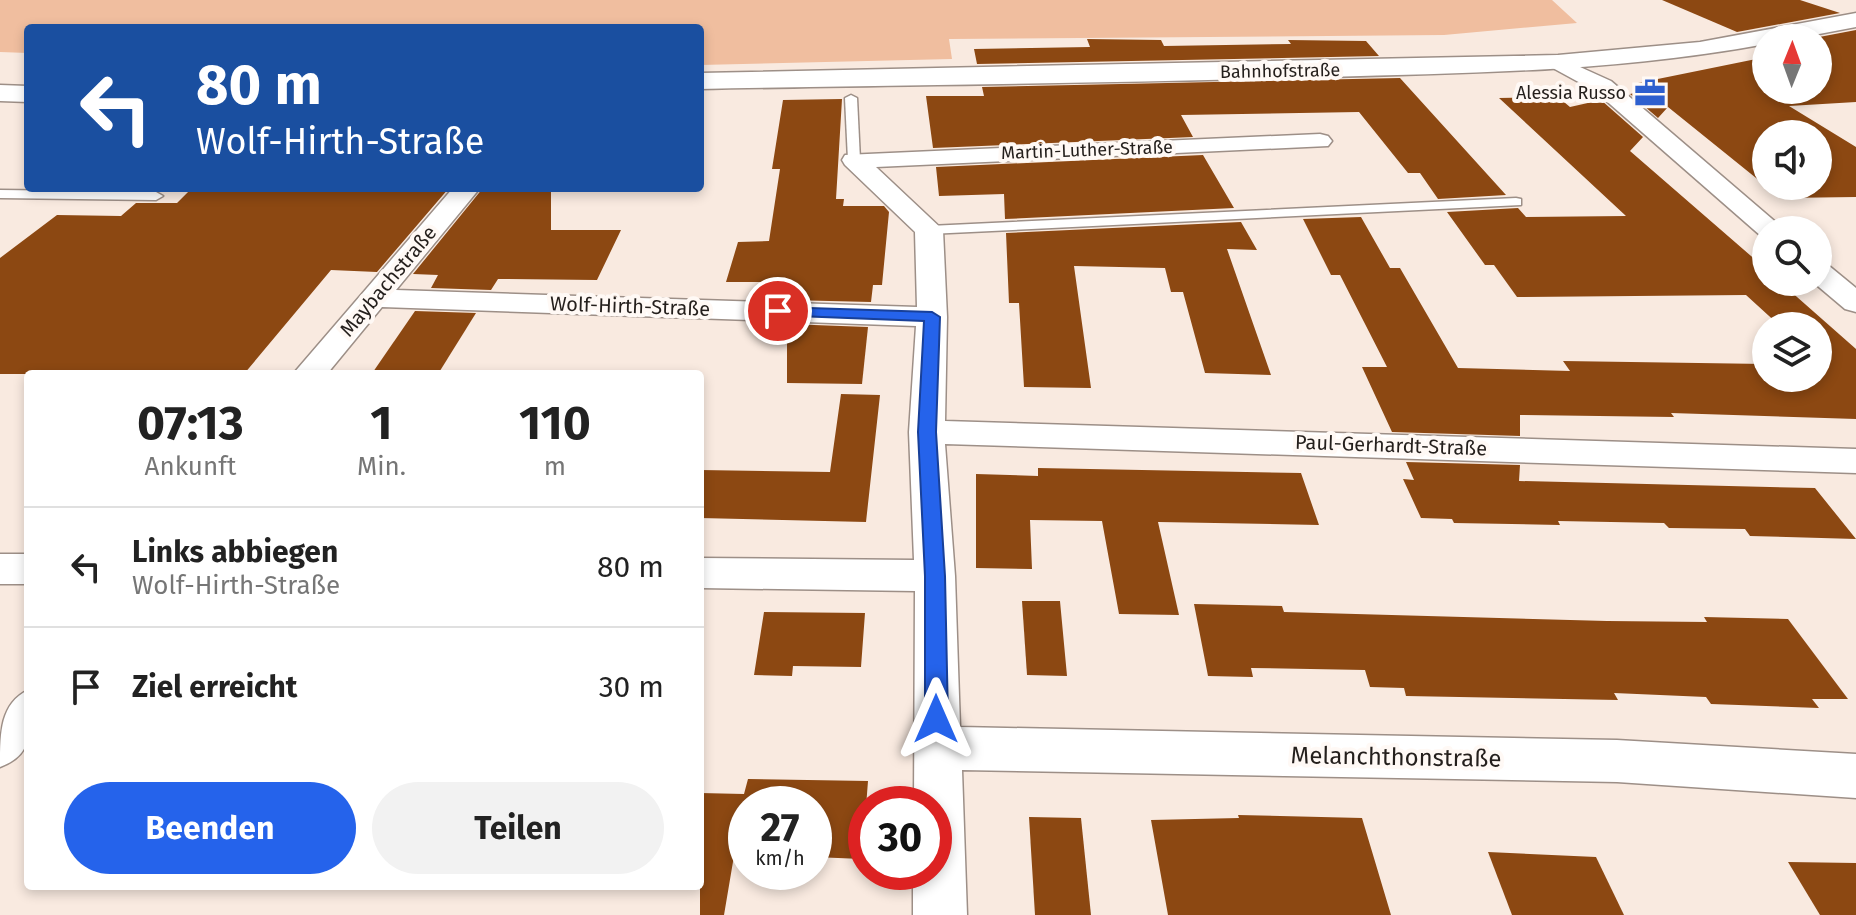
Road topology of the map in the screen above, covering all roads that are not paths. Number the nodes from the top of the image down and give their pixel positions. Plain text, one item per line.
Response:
1 (1856, 20) edge
2 (1558, 63) junction
3 (704, 81) edge
4 (0, 93) edge
5 (24, 94) edge
6 (851, 98) dead end
7 (1320, 141) dead end
8 (854, 160) junction
9 (464, 192) edge
10 (0, 194) edge
11 (156, 196) dead end
12 (1516, 202) dead end
13 (1755, 216) edge
14 (929, 230) junction
15 (1832, 283) edge
16 (376, 298) junction
17 (1856, 303) edge
18 (932, 317) junction
19 (313, 370) edge
20 (927, 432) junction
21 (1856, 461) edge
22 (0, 569) edge
23 (24, 569) edge
24 (704, 573) edge
25 (935, 576) junction
26 (24, 715) edge
27 (0, 746) edge
28 (936, 748) junction
29 (1856, 776) edge
30 (940, 915) edge

1 - 2 street, Bahnhofstraße
2 - 3 street, Bahnhofstraße
2 - 13 street
4 - 5 street
6 - 8 lane
7 - 8 street, Martin-Luther-Straße
8 - 14 street
9 - 16 street, Maybachstraße
10 - 11 lane
12 - 14 lane
14 - 18 street
15 - 17 street
16 - 18 street, Wolf-Hirth-Straße
16 - 19 street, Maybachstraße
18 - 20 street
20 - 21 street, Paul-Gerhardt-Straße
20 - 25 street
22 - 23 street
24 - 25 street
25 - 28 street
26 - 27 street
28 - 29 street, Melanchthonstraße
28 - 30 street

